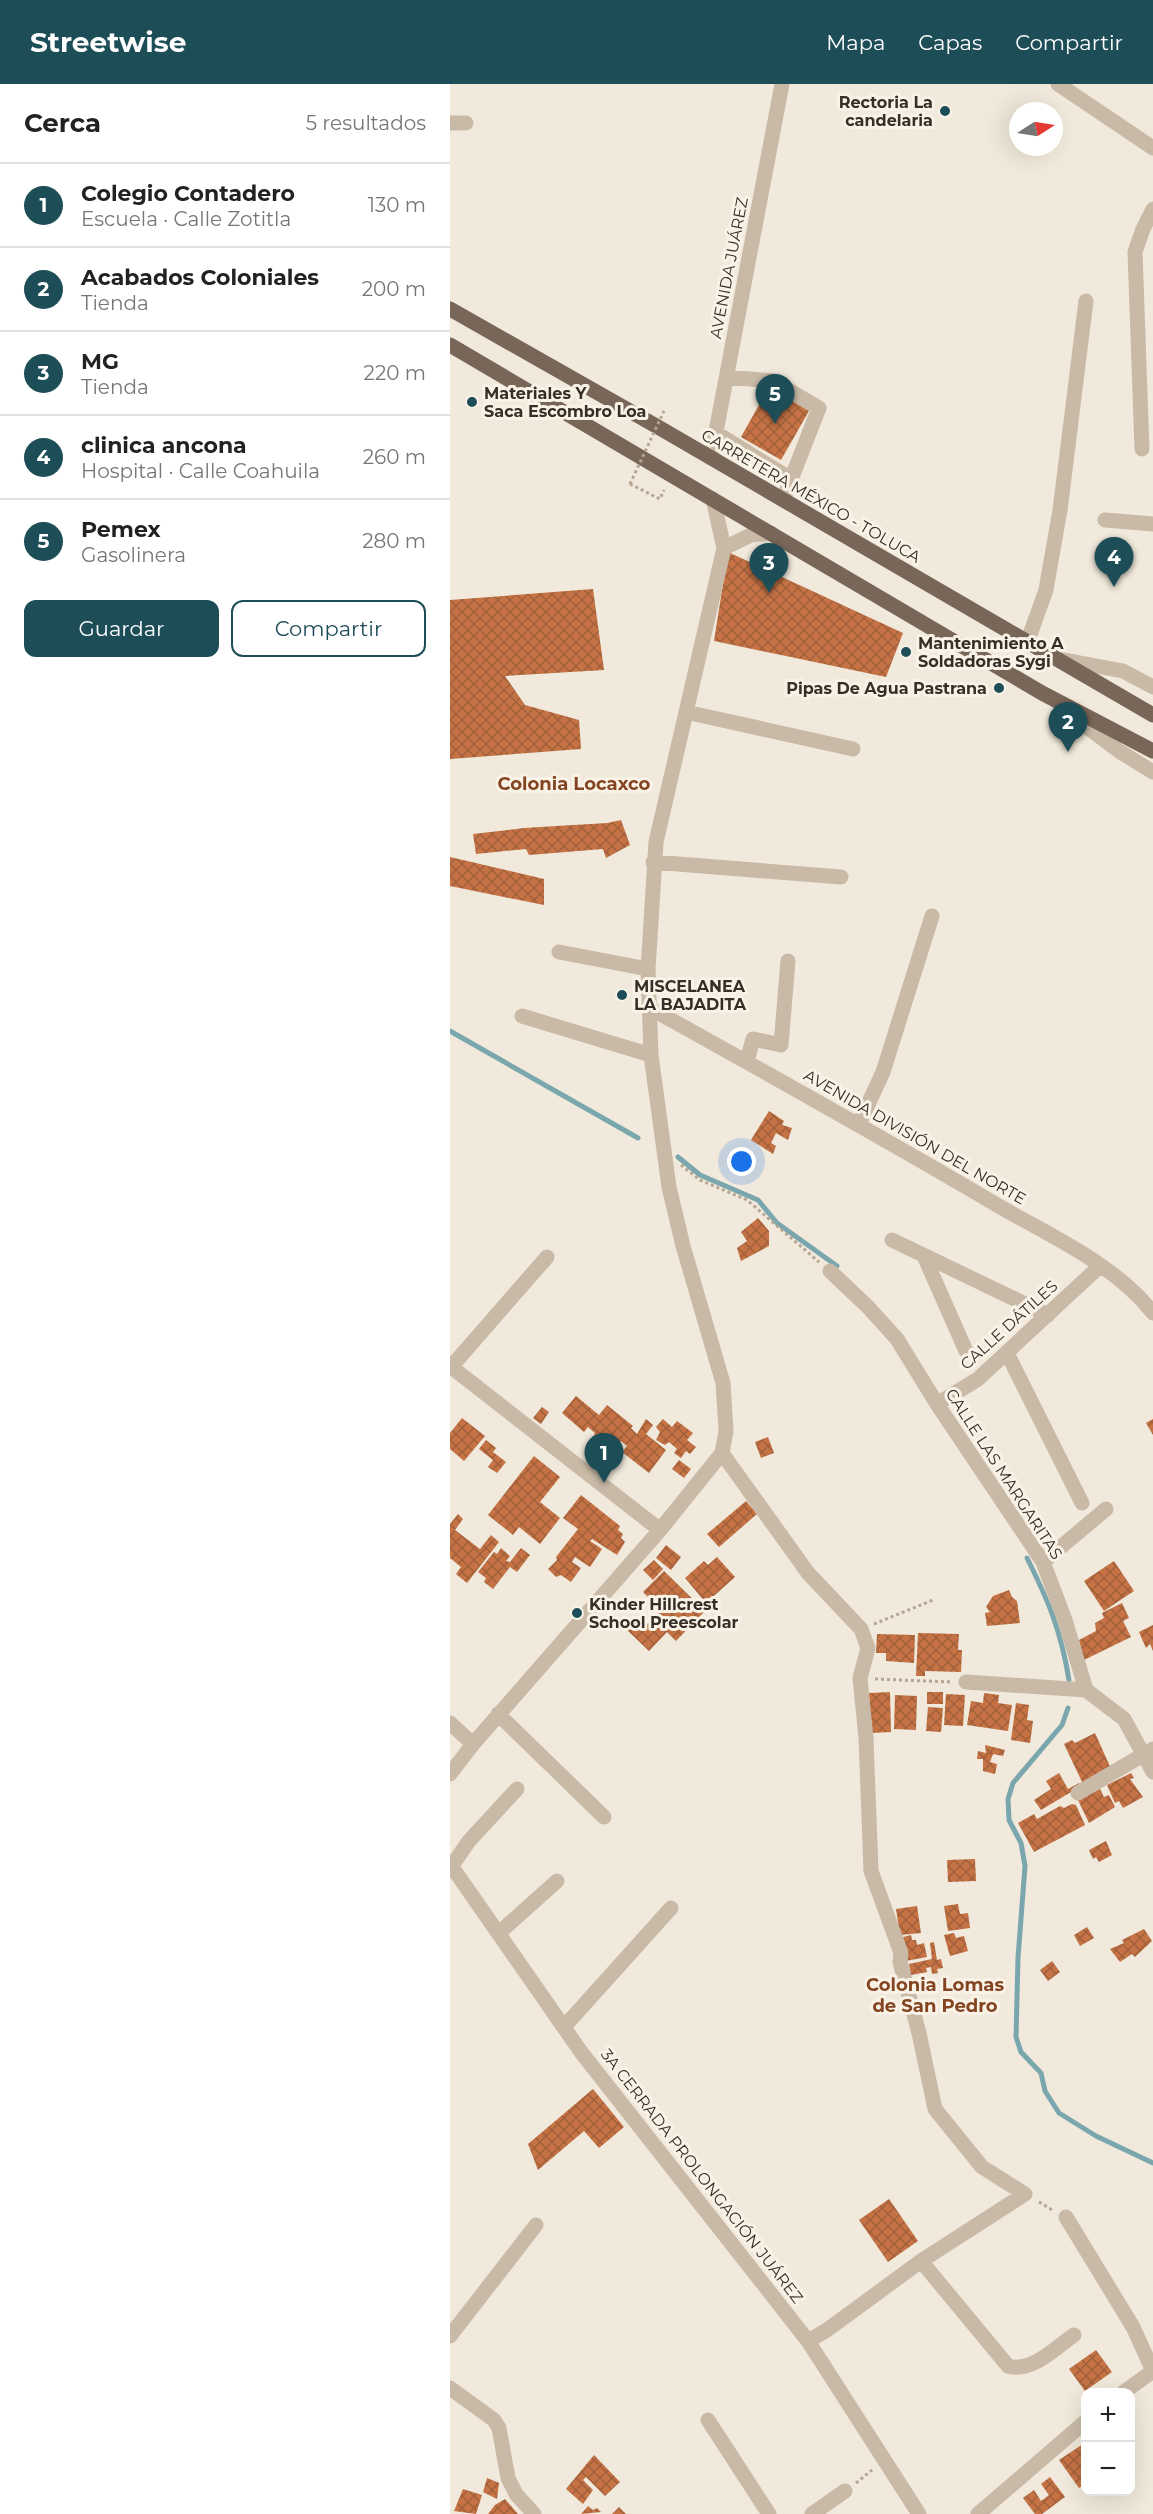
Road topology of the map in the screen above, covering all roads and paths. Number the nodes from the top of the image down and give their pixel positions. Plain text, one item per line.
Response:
1 (782, 84) edge
2 (1058, 84) edge
3 (450, 123) edge
4 (466, 123) dead end
5 (1153, 148) edge
6 (1153, 209) edge
7 (1086, 301) dead end
8 (450, 309) edge
9 (450, 345) edge
10 (727, 377) junction
11 (664, 411) dead end
12 (716, 434) junction
13 (1142, 449) dead end
14 (711, 458) junction
15 (791, 479) junction
16 (660, 499) dead end
17 (713, 499) junction
18 (783, 500) junction
19 (1106, 520) dead end
20 (1153, 524) edge
21 (771, 533) junction
22 (724, 548) junction
23 (1027, 643) junction
24 (1054, 658) junction
25 (1153, 687) edge
26 (1042, 693) junction
27 (686, 712) junction
28 (1153, 716) edge
29 (853, 749) dead end
30 (1153, 751) edge
31 (1153, 772) edge
32 (660, 864) junction
33 (840, 877) dead end
34 (932, 916) dead end
35 (559, 952) dead end
36 (788, 961) dead end
37 (648, 969) junction
38 (648, 1007) junction
39 (522, 1016) dead end
40 (651, 1055) junction
41 (747, 1061) junction
42 (859, 1124) junction
43 (700, 1180) dead end
44 (892, 1240) dead end
45 (924, 1256) junction
46 (547, 1257) dead end
47 (1100, 1266) junction
48 (830, 1271) joint
49 (1153, 1313) edge
50 (1048, 1315) junction
51 (966, 1351) dead end
52 (1007, 1353) junction
53 (451, 1366) edge
54 (937, 1404) junction
55 (722, 1453) junction
56 (1082, 1503) dead end
57 (1106, 1509) dead end
58 (660, 1530) junction
59 (1043, 1562) junction
60 (933, 1600) dead end
61 (861, 1629) junction
62 (860, 1678) junction
63 (966, 1682) joint
64 (1086, 1690) junction
65 (498, 1714) junction
66 (450, 1723) edge
67 (473, 1743) junction
68 (1149, 1751) edge
69 (1153, 1772) edge
70 (450, 1774) edge
71 (517, 1789) dead end
72 (1078, 1793) dead end
73 (604, 1817) dead end
74 (451, 1865) edge
75 (557, 1881) dead end
76 (670, 1908) dead end
77 (499, 1933) junction
78 (564, 2028) junction
79 (1025, 2194) junction
80 (1066, 2217) joint
81 (536, 2225) dead end
82 (921, 2261) junction
83 (1074, 2335) dead end
84 (450, 2336) edge
85 (808, 2341) junction
86 (1153, 2371) edge
87 (450, 2388) edge
88 (1130, 2388) edge
89 (708, 2420) dead end
90 (1081, 2425) edge
91 (885, 2461) junction
92 (845, 2491) joint
93 (534, 2514) edge
94 (769, 2514) edge
95 (812, 2514) edge
96 (919, 2514) edge
97 (978, 2514) edge

1 - 10 street, AVENIDA JUÁREZ
2 - 5 street
3 - 4 street
6 - 13 street
7 - 23 street
8 - 14 main road, CARRETERA MÉXICO - TOLUCA
9 - 17 main road
10 - 12 street, AVENIDA JUÁREZ
10 - 15 street
11 - 16 path, bridge
12 - 14 street, AVENIDA JUÁREZ
12 - 15 street
14 - 18 main road, CARRETERA MÉXICO - TOLUCA
15 - 18 street
17 - 21 main road
17 - 22 street
18 - 23 main road, CARRETERA MÉXICO - TOLUCA
19 - 20 street
21 - 22 street
21 - 26 main road
22 - 27 street
23 - 24 main road, CARRETERA MÉXICO - TOLUCA
24 - 25 street
24 - 28 main road, CARRETERA MÉXICO - TOLUCA
26 - 30 main road
26 - 31 street
27 - 29 street
27 - 32 street
32 - 33 street
32 - 37 street
34 - 42 street
35 - 37 street
36 - 41 street
37 - 38 street
38 - 40 street
38 - 41 street, AVENIDA DIVISIÓN DEL NORTE
39 - 40 street
40 - 55 street
41 - 42 street, AVENIDA DIVISIÓN DEL NORTE
42 - 47 street, AVENIDA DIVISIÓN DEL NORTE
43 - 48 path
44 - 45 street
45 - 50 street
45 - 51 street
46 - 53 street
47 - 49 street, AVENIDA DIVISIÓN DEL NORTE
47 - 50 street, CALLE DÁTILES
48 - 54 street, CALLE LAS MARGARITAS
50 - 52 street, CALLE DÁTILES
52 - 54 street, CALLE DÁTILES
52 - 56 street
53 - 58 street
54 - 59 street, CALLE LAS MARGARITAS
55 - 58 street
55 - 61 street
57 - 59 street
58 - 65 street
59 - 64 street, CALLE LAS MARGARITAS
60 - 61 path
61 - 62 street
62 - 63 path
62 - 79 street
63 - 64 street
64 - 68 street
65 - 67 street
65 - 73 street
66 - 67 street
67 - 70 street
68 - 69 street
68 - 72 street
71 - 74 street
74 - 77 street, 3A CERRADA PROLONGACIÓN JUÁREZ
75 - 77 street
76 - 78 street
77 - 78 street, 3A CERRADA PROLONGACIÓN JUÁREZ
78 - 85 street, 3A CERRADA PROLONGACIÓN JUÁREZ
79 - 80 path
79 - 82 street
80 - 86 street
81 - 84 street
82 - 83 street
82 - 85 street
85 - 91 street, 3A CERRADA PROLONGACIÓN JUÁREZ
86 - 88 street
87 - 93 street
89 - 94 street
90 - 97 street
91 - 92 path
91 - 96 street, 3A CERRADA PROLONGACIÓN JUÁREZ
92 - 95 street

